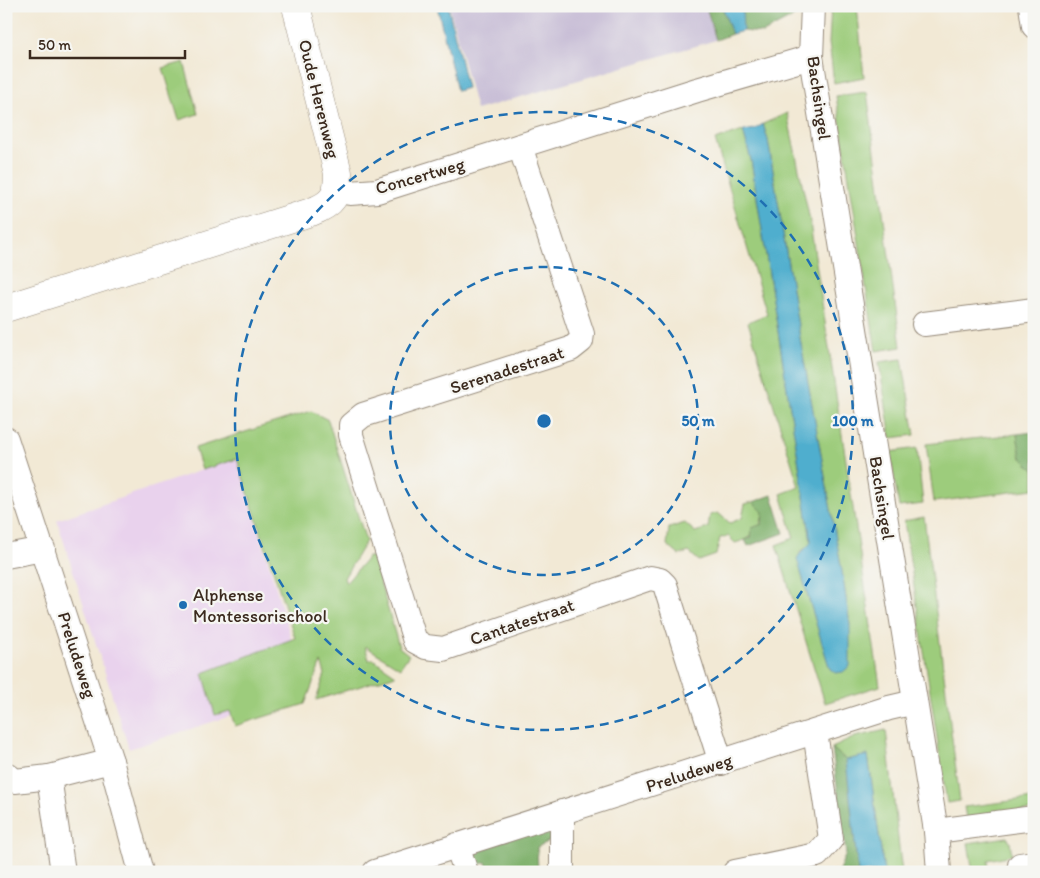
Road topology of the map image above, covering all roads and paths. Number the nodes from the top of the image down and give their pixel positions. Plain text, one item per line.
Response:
1 (296, 6) edge
2 (813, 6) edge
3 (1031, 6) edge
4 (1034, 26) edge
5 (811, 57) junction
6 (520, 146) junction
7 (337, 191) junction
8 (6, 308) edge
9 (1034, 310) edge
10 (924, 324) dead end
11 (352, 425) joint
12 (6, 438) edge
13 (42, 549) junction
14 (6, 556) edge
15 (915, 702) junction
16 (815, 732) junction
17 (111, 761) junction
18 (720, 763) junction
19 (6, 774) edge
20 (49, 777) junction
21 (562, 812) junction
22 (1034, 818) edge
23 (936, 831) junction
24 (457, 846) junction
25 (1034, 863) edge
26 (63, 872) edge
27 (141, 872) edge
28 (375, 872) edge
29 (466, 872) edge
30 (562, 872) edge
31 (735, 872) edge
32 (939, 872) edge
33 (1021, 872) edge

1 - 7 street, Oude Herenweg
2 - 5 street, Bachsingel
3 - 4 street
5 - 6 street, Concertweg
5 - 15 street, Bachsingel
6 - 7 street, Concertweg
6 - 11 street, Serenadestraat
7 - 8 street
9 - 10 street
11 - 18 street, Cantatestraat
12 - 13 street, Preludeweg
13 - 14 street
13 - 17 street, Preludeweg
15 - 16 street, Preludeweg
15 - 23 street, Bachsingel
16 - 18 street, Preludeweg
16 - 31 street
17 - 20 street
17 - 27 street, Preludeweg
18 - 21 street, Preludeweg
19 - 20 street
20 - 26 street
21 - 24 street, Preludeweg
21 - 30 street
22 - 23 street
23 - 32 street, Bachsingel
24 - 28 street, Preludeweg
24 - 29 street
25 - 33 street

